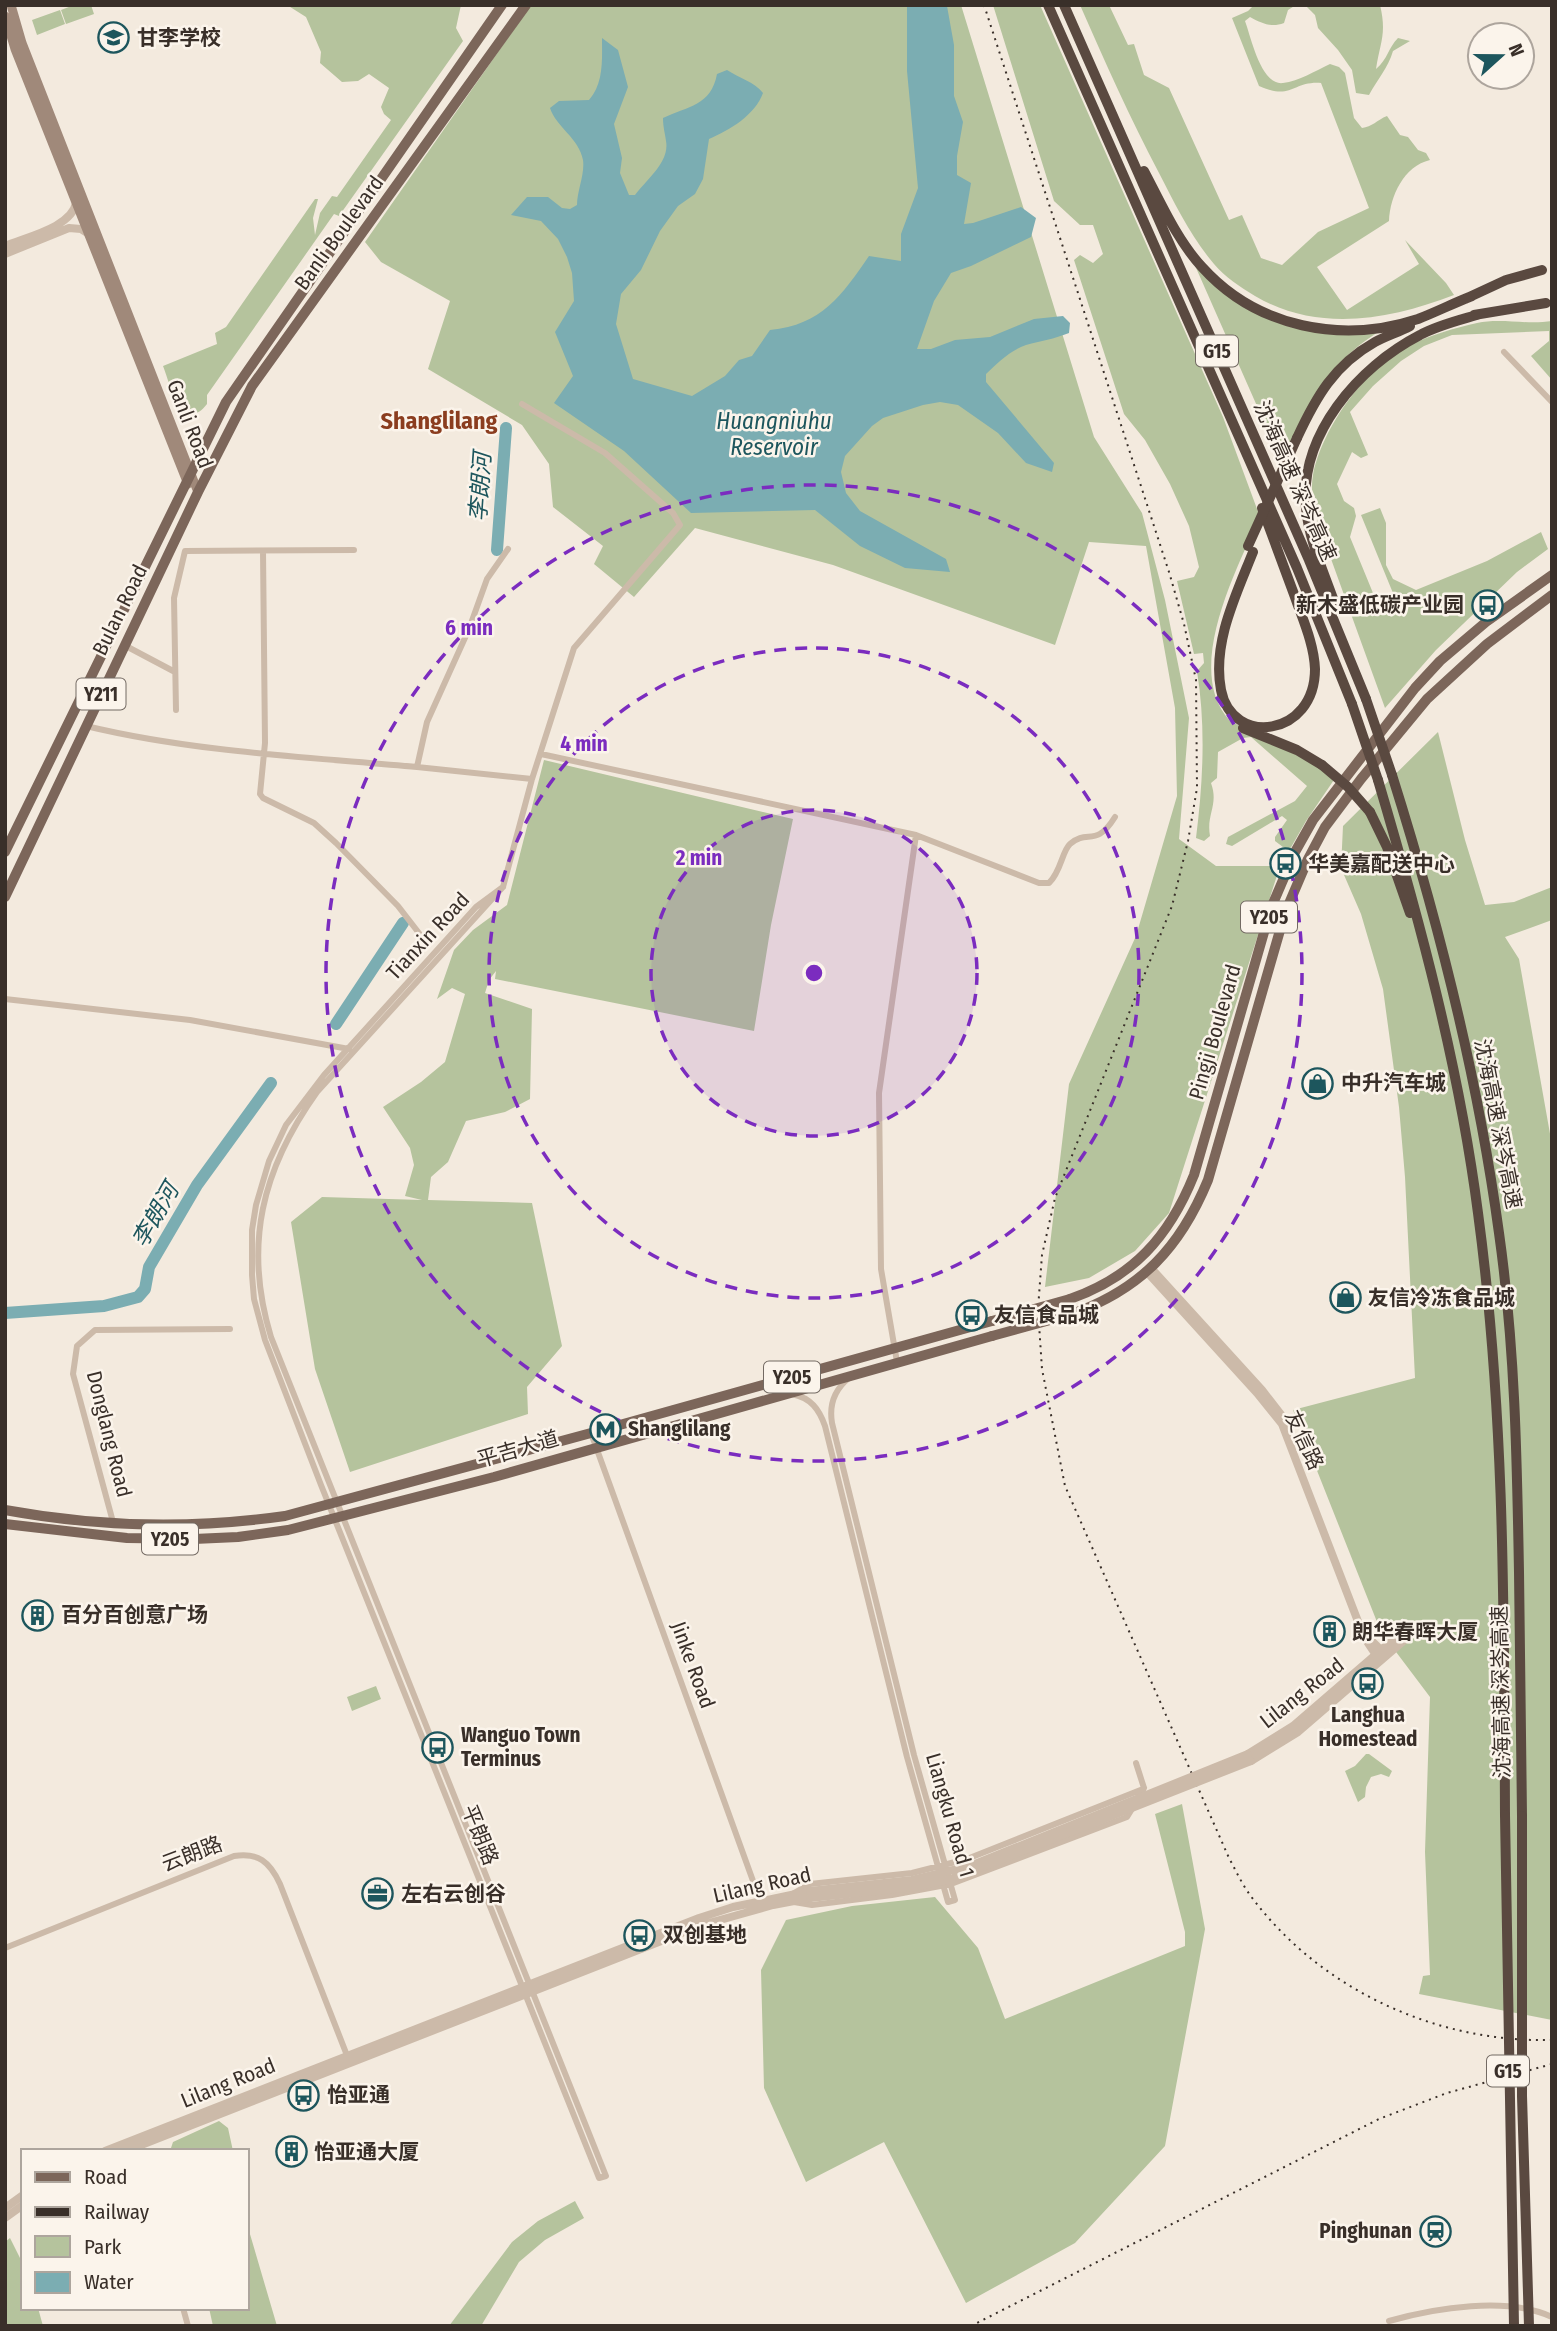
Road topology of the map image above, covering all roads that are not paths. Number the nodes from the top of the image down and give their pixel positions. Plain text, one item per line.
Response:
1 (10, 5) edge
2 (502, 5) edge
3 (526, 5) edge
4 (1048, 5) edge
5 (1064, 5) edge
6 (5, 16) edge
7 (1080, 40) junction
8 (76, 203) junction
9 (89, 234) junction
10 (5, 246) edge
11 (5, 254) edge
12 (1542, 270) dead end
13 (1472, 296) junction
14 (1546, 303) dead end
15 (1480, 314) junction
16 (1504, 352) dead end
17 (1213, 377) junction
18 (1552, 402) edge
19 (522, 404) dead end
20 (1298, 442) junction
21 (189, 479) junction
22 (198, 492) junction
23 (508, 549) dead end
24 (1251, 549) junction
25 (354, 550) dead end
26 (263, 551) junction
27 (1552, 575) edge
28 (1552, 595) edge
29 (124, 645) junction
30 (175, 672) junction
31 (1366, 699) junction
32 (176, 710) dead end
33 (86, 726) junction
34 (264, 753) junction
35 (541, 754) junction
36 (417, 767) junction
37 (532, 779) junction
38 (1115, 817) dead end
39 (916, 835) junction
40 (5, 852) edge
41 (503, 887) junction
42 (6, 891) edge
43 (422, 937) dead end
44 (5, 999) edge
45 (1440, 1007) junction
46 (347, 1049) junction
47 (355, 1051) junction
48 (1149, 1270) junction
49 (1070, 1299) joint
50 (1072, 1314) joint
51 (230, 1329) dead end
52 (894, 1349) junction
53 (897, 1362) junction
54 (854, 1375) junction
55 (788, 1394) junction
56 (592, 1433) junction
57 (596, 1447) junction
58 (332, 1503) junction
59 (5, 1510) edge
60 (338, 1518) junction
61 (113, 1522) junction
62 (5, 1524) edge
63 (1379, 1653) junction
64 (1250, 1757) junction
65 (1136, 1763) dead end
66 (1144, 1788) junction
67 (942, 1866) junction
68 (947, 1885) junction
69 (793, 1897) junction
70 (761, 1904) junction
71 (5, 1948) edge
72 (527, 1989) junction
73 (348, 2059) junction
74 (137, 2145) edge
75 (116, 2149) edge
76 (602, 2177) dead end
77 (21, 2196) edge
78 (21, 2206) edge
79 (5, 2208) edge
80 (5, 2218) edge
81 (1552, 2318) edge
82 (1389, 2321) dead end
83 (1514, 2326) edge
84 (1529, 2326) edge

1 - 21 main road, Ganli Road
2 - 21 main road, Banli Boulevard
3 - 22 main road, Banli Boulevard
4 - 17 highway, G15
5 - 7 highway, 沈海高速 深岑高速 / G15
6 - 8 main road, Ganli Road
7 - 13 highway
7 - 31 highway, 沈海高速 深岑高速 / G15
8 - 9 main road, Ganli Road
8 - 10 street
9 - 11 street
9 - 21 main road, Ganli Road
12 - 13 highway
13 - 20 highway
14 - 15 highway
15 - 20 highway
15 - 31 highway
16 - 18 street
17 - 24 highway
17 - 45 highway, 沈海高速 深岑高速 / G15, bridge
19 - 35 street
20 - 24 highway
21 - 22 main road, Ganli Road
21 - 40 main road, Bulan Road / Y211
22 - 29 main road, Bulan Road / Y211
23 - 36 street
24 - 45 highway, bridge
25 - 26 street
26 - 30 street
26 - 34 street
27 - 49 main road, Pingji Boulevard / Y205
28 - 48 main road, Pingji Boulevard / Y205
29 - 30 street
29 - 33 main road, Bulan Road / Y211
30 - 32 street
31 - 84 highway, 沈海高速 深岑高速 / G15, bridge
33 - 34 street
33 - 42 main road, Bulan Road / Y211
34 - 36 street
34 - 43 street
35 - 37 street
35 - 39 street
36 - 37 street
37 - 41 street
38 - 39 street
39 - 52 street
41 - 46 street, Tianxin Road
41 - 47 street, Tianxin Road
44 - 46 street
45 - 83 highway, 沈海高速 深岑高速 / G15, bridge
46 - 47 street
46 - 58 street, Tianxin Road
47 - 58 street, Tianxin Road
48 - 50 main road, Pingji Boulevard / Y205
48 - 63 street, 友信路
49 - 52 main road, 平吉大道 / Y205, bridge
50 - 53 main road, 平吉大道 / Y205, bridge
51 - 61 street, Donglang Road
52 - 53 street
52 - 56 main road, 平吉大道 / Y205
53 - 54 main road, 平吉大道 / Y205
54 - 55 main road, 平吉大道 / Y205
54 - 67 street, Liangku Road 1
55 - 57 main road, 平吉大道 / Y205
55 - 67 street, Liangku Road 1
56 - 57 street, Jinke Road
56 - 58 main road, 平吉大道 / Y205
57 - 60 main road, 平吉大道 / Y205
57 - 70 street, Jinke Road
58 - 60 street, 平朗路
58 - 61 main road, 平吉大道 / Y205
59 - 61 main road, 平吉大道 / Y205
60 - 62 main road, 平吉大道 / Y205
60 - 72 street, 平朗路
63 - 64 street, Lilang Road
63 - 64 street, Lilang Road
64 - 69 street, Lilang Road, bridge
65 - 66 street
66 - 67 street
66 - 68 street
67 - 68 street, Liangku Road 1
67 - 69 street
68 - 69 street
69 - 70 street, Lilang Road
70 - 72 street, Lilang Road
71 - 73 street, 云朗路
72 - 73 street, Lilang Road
72 - 76 street, 平朗路
73 - 74 street, Lilang Road
74 - 75 street, Lilang Road
77 - 79 street
78 - 80 street
81 - 82 street

